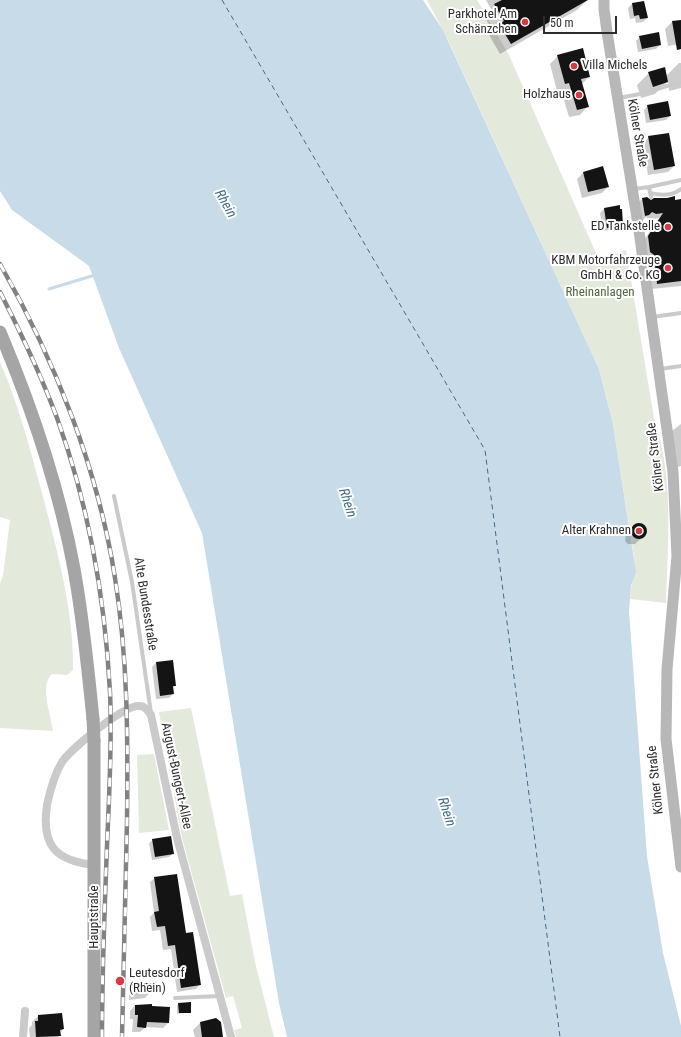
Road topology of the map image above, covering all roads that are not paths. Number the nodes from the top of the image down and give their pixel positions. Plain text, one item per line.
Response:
1 (604, 0) edge
2 (681, 82) edge
3 (617, 98) junction
4 (681, 180) edge
5 (649, 187) junction
6 (632, 189) junction
7 (681, 189) edge
8 (653, 215) dead end
9 (638, 228) junction
10 (681, 313) edge
11 (651, 317) junction
12 (0, 332) edge
13 (681, 366) edge
14 (658, 369) junction
15 (114, 496) dead end
16 (679, 554) edge
17 (151, 715) junction
18 (95, 865) junction
19 (681, 867) edge
20 (220, 996) junction
21 (175, 998) dead end
22 (25, 1011) dead end
23 (23, 1037) edge
24 (94, 1037) edge
25 (231, 1037) edge

1 - 3 street, Kölner Straße
2 - 3 lane
3 - 6 street, Kölner Straße
4 - 5 lane
5 - 6 lane
5 - 7 lane
6 - 9 street, Kölner Straße
8 - 9 lane
9 - 11 street, Kölner Straße
10 - 11 lane
11 - 14 street, Kölner Straße
12 - 18 main road, Hauptstraße, bridge
13 - 14 lane
14 - 16 street, Kölner Straße
15 - 17 lane, Alte Bundesstraße
16 - 19 street, Kölner Straße
17 - 18 street, August-Bungert-Allee
17 - 20 street, August-Bungert-Allee
18 - 24 main road, Hauptstraße
20 - 21 lane
20 - 25 street, August-Bungert-Allee
22 - 23 street

